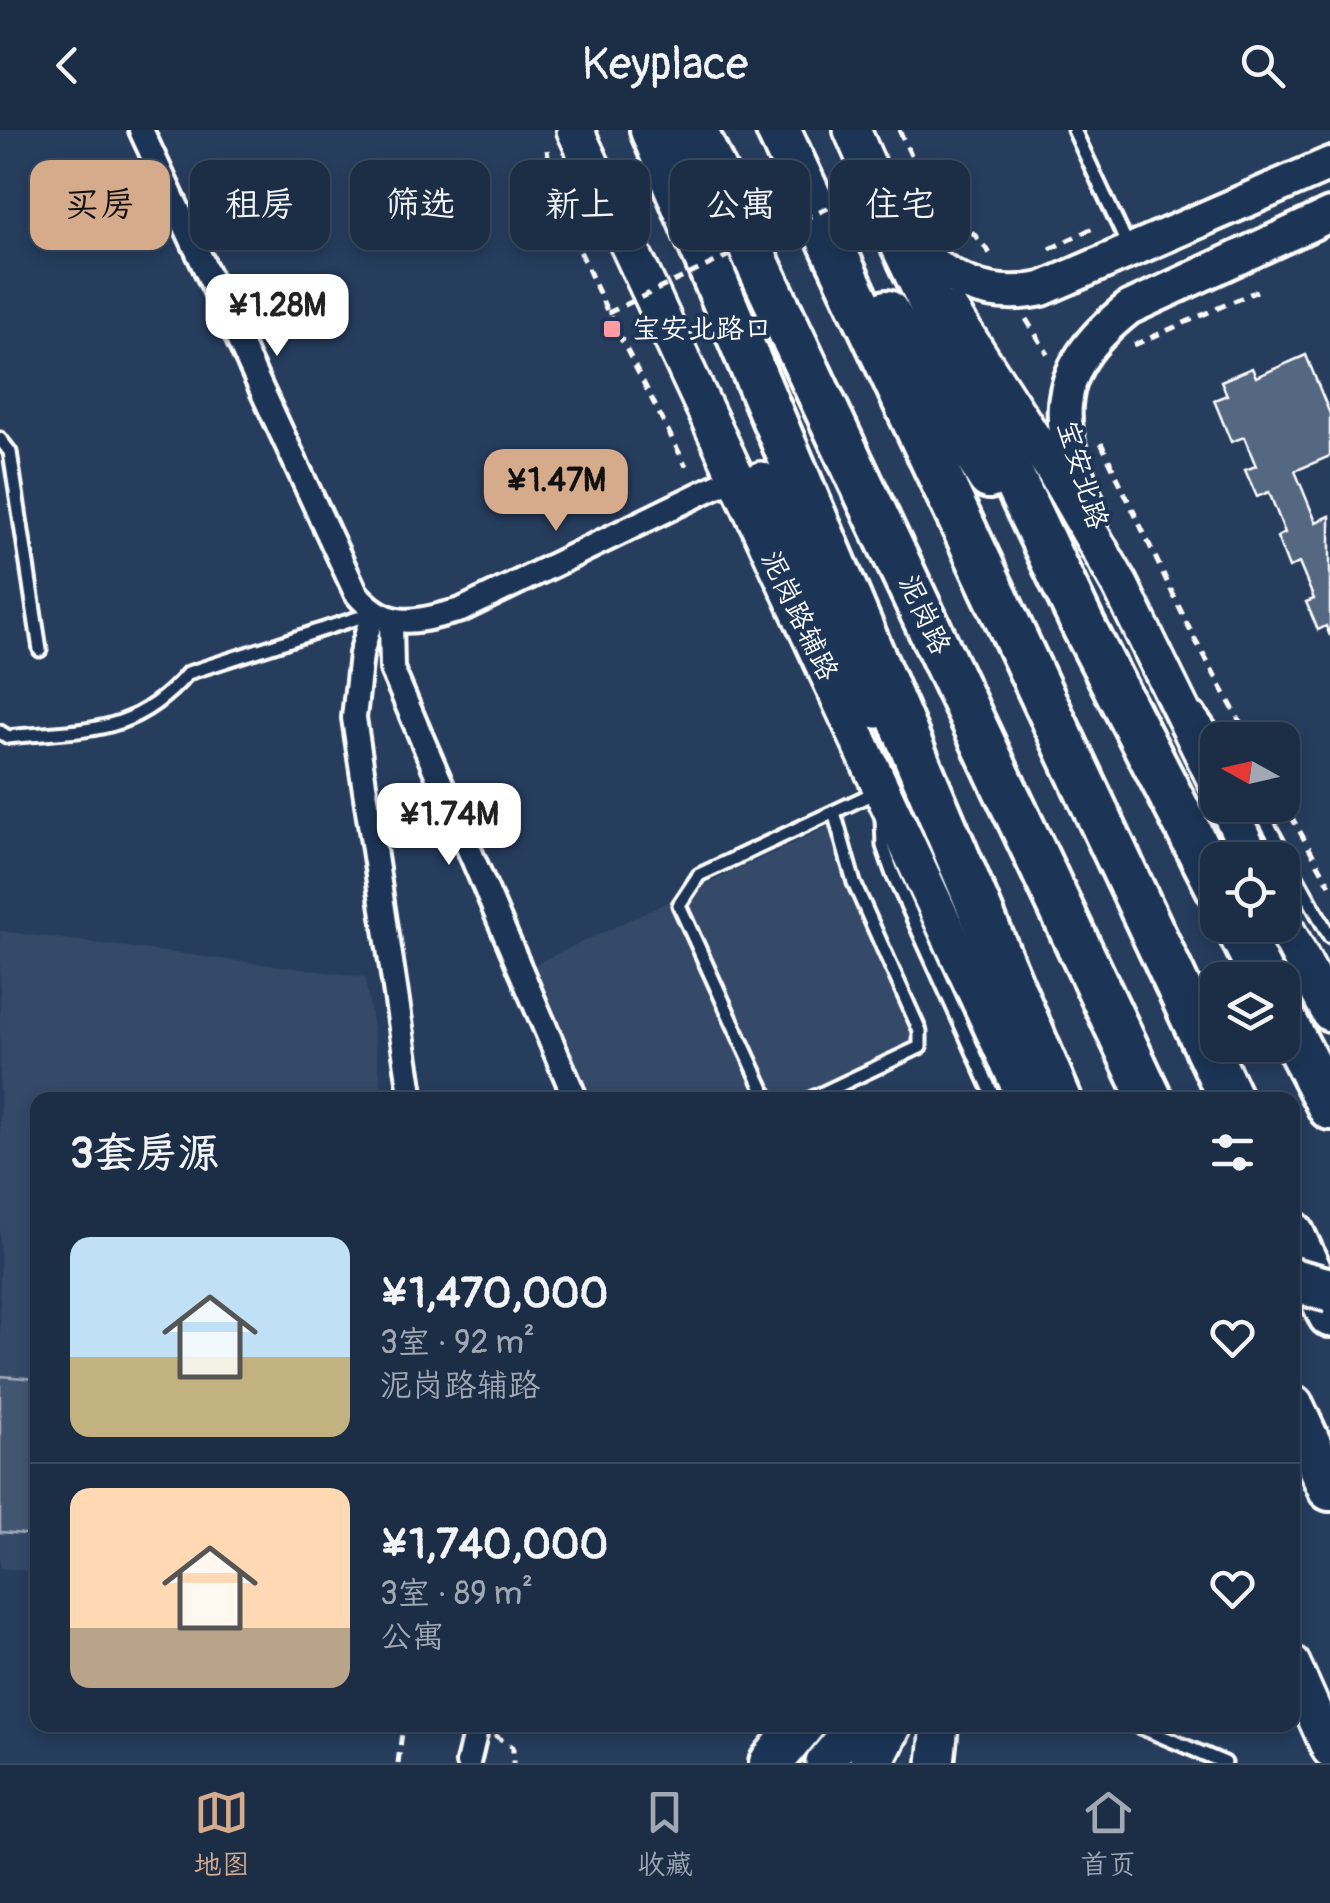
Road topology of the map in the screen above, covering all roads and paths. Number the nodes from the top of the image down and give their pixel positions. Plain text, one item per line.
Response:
1 (140, 130) edge
2 (652, 130) edge
3 (695, 130) edge
4 (778, 130) edge
5 (852, 130) edge
6 (899, 130) edge
7 (1074, 130) edge
8 (561, 138) edge
9 (865, 160) edge
10 (913, 160) edge
11 (1330, 164) edge
12 (830, 207) edge
13 (1330, 215) edge
14 (1097, 226) dead end
15 (970, 229) edge
16 (905, 250) edge
17 (908, 250) edge
18 (916, 250) edge
19 (1048, 250) dead end
20 (1131, 252) junction
21 (990, 253) dead end
22 (838, 264) junction
23 (1257, 291) dead end
24 (608, 313) junction
25 (1025, 316) dead end
26 (671, 335) junction
27 (1128, 348) dead end
28 (1048, 354) dead end
29 (1098, 434) dead end
30 (0, 439) edge
31 (686, 466) dead end
32 (735, 477) junction
33 (1120, 585) junction
34 (382, 617) junction
35 (1083, 625) junction
36 (40, 650) dead end
37 (1153, 654) junction
38 (1205, 722) edge
39 (1240, 722) edge
40 (0, 732) edge
41 (1200, 749) edge
42 (882, 789) junction
43 (930, 799) junction
44 (834, 812) junction
45 (1266, 822) edge
46 (1294, 822) edge
47 (1200, 853) edge
48 (1330, 885) edge
49 (1330, 938) edge
50 (1293, 942) edge
51 (1330, 1013) edge
52 (1300, 1050) edge
53 (411, 1092) edge
54 (573, 1092) edge
55 (764, 1092) edge
56 (825, 1092) edge
57 (992, 1092) edge
58 (1022, 1092) edge
59 (1057, 1092) edge
60 (1147, 1092) edge
61 (1227, 1092) edge
62 (1330, 1108) edge
63 (1300, 1250) edge
64 (1300, 1282) edge
65 (1330, 1290) edge
66 (1330, 1315) edge
67 (1300, 1424) edge
68 (1330, 1489) edge
69 (1300, 1681) edge
70 (1300, 1707) edge
71 (402, 1732) edge
72 (476, 1732) edge
73 (489, 1732) edge
74 (796, 1732) edge
75 (811, 1732) edge
76 (849, 1732) edge
77 (886, 1732) edge
78 (901, 1732) edge
79 (939, 1732) edge
80 (1152, 1732) edge
81 (1327, 1740) edge
82 (398, 1763) edge
83 (468, 1763) edge
84 (513, 1763) edge
85 (770, 1763) edge
86 (779, 1763) edge
87 (824, 1763) edge
88 (871, 1763) edge
89 (897, 1763) edge
90 (936, 1763) edge
91 (1226, 1763) edge

1 - 34 street
2 - 43 highway
3 - 60 highway, 泥岗路
4 - 22 highway
5 - 9 main road
6 - 10 path
7 - 20 lane
8 - 24 path
8 - 26 main road, 泥岗路辅路
11 - 20 street
12 - 24 path, bridge
13 - 33 street, 宝安北路
14 - 19 path
15 - 21 path
16 - 35 highway
17 - 33 main road
18 - 20 street
22 - 35 highway
22 - 61 highway
23 - 27 path
24 - 31 path
25 - 28 path
26 - 32 main road, 泥岗路辅路
26 - 43 main road
29 - 39 path
30 - 36 lane
32 - 34 street
32 - 42 main road, 泥岗路辅路
33 - 37 main road
34 - 40 lane
34 - 53 street
34 - 54 street
35 - 47 highway
37 - 38 lane
37 - 41 main road
42 - 44 lane
42 - 57 lane
42 - 58 main road, 泥岗路辅路
43 - 59 highway
44 - 55 lane
44 - 56 lane
45 - 49 lane
46 - 48 path
50 - 51 main road
52 - 62 highway
63 - 66 highway
64 - 65 highway, bridge
67 - 68 highway
69 - 81 main road
70 - 81 main road
71 - 82 path
72 - 83 street
73 - 84 path, bridge
74 - 85 highway
75 - 86 lane
76 - 87 main road
77 - 88 highway
78 - 89 main road
79 - 90 main road
80 - 91 lane

